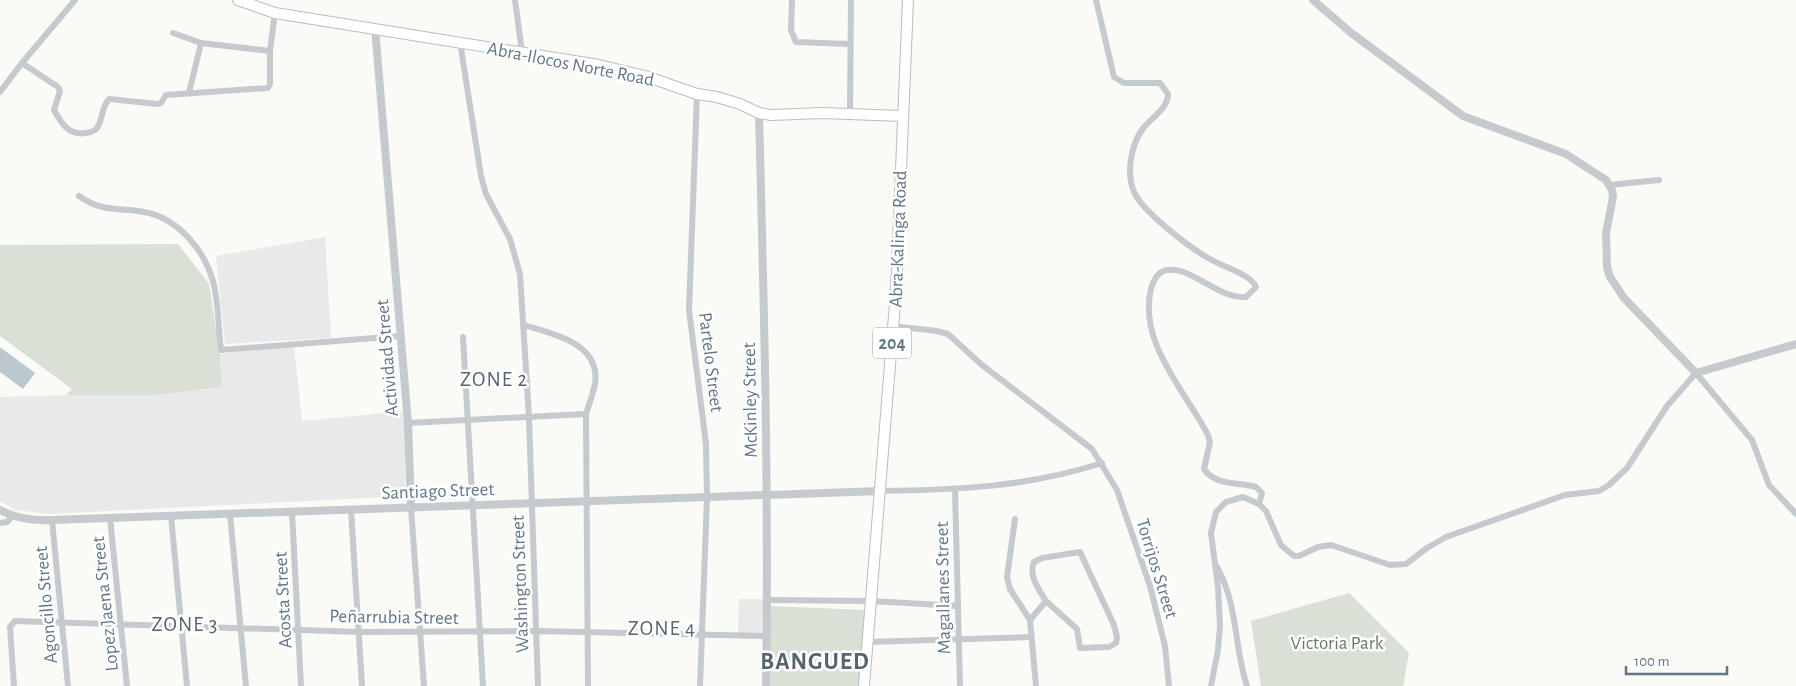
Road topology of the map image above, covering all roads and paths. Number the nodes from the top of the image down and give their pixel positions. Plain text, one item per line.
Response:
1 (76, 0) edge
2 (238, 0) edge
3 (515, 0) edge
4 (792, 0) edge
5 (851, 0) edge
6 (908, 0) edge
7 (1096, 0) edge
8 (1314, 0) edge
9 (275, 14) junction
10 (375, 28) junction
11 (173, 34) dead end
12 (460, 42) junction
13 (201, 43) junction
14 (849, 44) junction
15 (270, 51) junction
16 (522, 52) junction
17 (22, 63) junction
18 (0, 92) edge
19 (189, 93) junction
20 (697, 94) junction
21 (759, 113) junction
22 (850, 114) junction
23 (902, 116) junction
24 (1659, 180) dead end
25 (1610, 185) junction
26 (79, 196) dead end
27 (524, 325) junction
28 (894, 326) junction
29 (400, 336) junction
30 (463, 337) dead end
31 (1796, 344) edge
32 (1696, 373) junction
33 (586, 414) junction
34 (529, 417) junction
35 (468, 418) junction
36 (408, 423) junction
37 (1102, 463) junction
38 (955, 490) junction
39 (880, 491) junction
40 (767, 495) junction
41 (707, 497) junction
42 (587, 501) junction
43 (530, 503) junction
44 (1259, 504) junction
45 (473, 505) junction
46 (411, 508) junction
47 (0, 510) edge
48 (351, 510) junction
49 (292, 512) junction
50 (230, 514) junction
51 (1796, 514) edge
52 (12, 516) junction
53 (171, 516) junction
54 (110, 518) junction
55 (1015, 519) dead end
56 (52, 520) junction
57 (0, 523) edge
58 (1215, 563) junction
59 (768, 600) junction
60 (871, 601) junction
61 (1046, 601) junction
62 (958, 606) junction
63 (1030, 620) junction
64 (63, 623) junction
65 (122, 625) junction
66 (182, 628) junction
67 (240, 629) junction
68 (298, 630) junction
69 (536, 631) junction
70 (360, 632) junction
71 (420, 632) junction
72 (480, 632) junction
73 (588, 632) junction
74 (703, 634) junction
75 (767, 636) junction
76 (1031, 637) junction
77 (959, 640) junction
78 (867, 642) junction
79 (14, 686) edge
80 (68, 686) edge
81 (127, 686) edge
82 (187, 686) edge
83 (246, 686) edge
84 (301, 686) edge
85 (362, 686) edge
86 (424, 686) edge
87 (483, 686) edge
88 (538, 686) edge
89 (588, 686) edge
90 (700, 686) edge
91 (766, 686) edge
92 (864, 686) edge
93 (960, 686) edge
94 (1036, 686) edge
95 (1169, 686) edge
96 (1211, 686) edge
97 (1247, 686) edge

1 - 17 street
2 - 9 main road, Abra-Ilocos Norte Road
3 - 16 street
4 - 14 street
5 - 14 street
6 - 23 main road, Abra-Kalinga Road / 204
7 - 44 street
8 - 25 street
9 - 10 main road, Abra-Ilocos Norte Road
9 - 15 street
10 - 12 main road, Abra-Ilocos Norte Road
10 - 29 street, Actividad Street
11 - 13 street
12 - 16 main road, Abra-Ilocos Norte Road
12 - 27 street, Washington Street
13 - 15 street
13 - 19 street
14 - 22 street
15 - 19 street
16 - 20 main road, Abra-Ilocos Norte Road
17 - 18 street
17 - 19 street
20 - 21 main road, Abra-Ilocos Norte Road
20 - 41 street, Partelo Street
21 - 22 main road, Abra-Ilocos Norte Road
21 - 40 street, McKinley Street
22 - 23 main road, Abra-Ilocos Norte Road
23 - 28 main road, Abra-Kalinga Road / 204
24 - 25 street
25 - 32 street
26 - 29 street
27 - 33 street
27 - 34 street, Washington Street
28 - 37 street, Torrijos Street
28 - 39 main road, Abra-Kalinga Road / 204
29 - 36 street, Actividad Street
30 - 35 street
31 - 32 street
32 - 44 street
32 - 51 street
33 - 34 street
33 - 42 street
34 - 35 street
34 - 43 street, Washington Street
35 - 36 street
35 - 45 street
36 - 46 street, Actividad Street
37 - 38 street
37 - 95 street, Torrijos Street
38 - 39 street
38 - 62 street, Magallanes Street
39 - 40 street, Santiago Street
39 - 60 main road, Abra-Kalinga Road / 204
40 - 41 street, Santiago Street
40 - 59 street, McKinley Street
41 - 42 street, Santiago Street
41 - 74 street, Partelo Street
42 - 43 street, Santiago Street
42 - 73 street
43 - 45 street, Santiago Street
43 - 69 street, Washington Street
44 - 58 street
45 - 46 street, Santiago Street
45 - 72 street
46 - 48 street, Santiago Street
46 - 71 street, Actividad Street
47 - 52 street, Santiago Street
48 - 49 street, Santiago Street
48 - 70 street
49 - 50 street, Santiago Street
49 - 68 street, Acosta Street
50 - 53 street, Santiago Street
50 - 67 street
52 - 56 street, Santiago Street
52 - 57 street
53 - 54 street, Santiago Street
53 - 66 street
54 - 56 street, Santiago Street
54 - 65 street, Lopez Jaena Street
55 - 63 street
56 - 64 street, Agoncillo Street
58 - 96 street
58 - 97 street
59 - 60 street
59 - 75 street, McKinley Street
60 - 62 street
60 - 78 main road, Abra-Kalinga Road / 204
61 - 61 street
61 - 63 street
62 - 77 street, Magallanes Street
63 - 76 street
64 - 65 street, Peñarrubia Street
64 - 79 street, Peñarrubia Street
64 - 80 street, Agoncillo Street
65 - 66 street, Peñarrubia Street
65 - 81 street, Lopez Jaena Street
66 - 67 street, Peñarrubia Street
66 - 82 street
67 - 68 street, Peñarrubia Street
67 - 83 street
68 - 70 street, Peñarrubia Street
68 - 84 street, Acosta Street
69 - 72 street, Peñarrubia Street
69 - 73 street, Peñarrubia Street
69 - 88 street, Washington Street
70 - 71 street, Peñarrubia Street
70 - 85 street
71 - 72 street, Peñarrubia Street
71 - 86 street, Actividad Street
72 - 87 street
73 - 74 street, Peñarrubia Street
73 - 89 street
74 - 75 street, Peñarrubia Street
74 - 90 street, Partelo Street
75 - 91 street, McKinley Street
76 - 77 street
76 - 94 street
77 - 78 street
77 - 93 street, Magallanes Street
78 - 92 main road, Abra-Kalinga Road / 204

